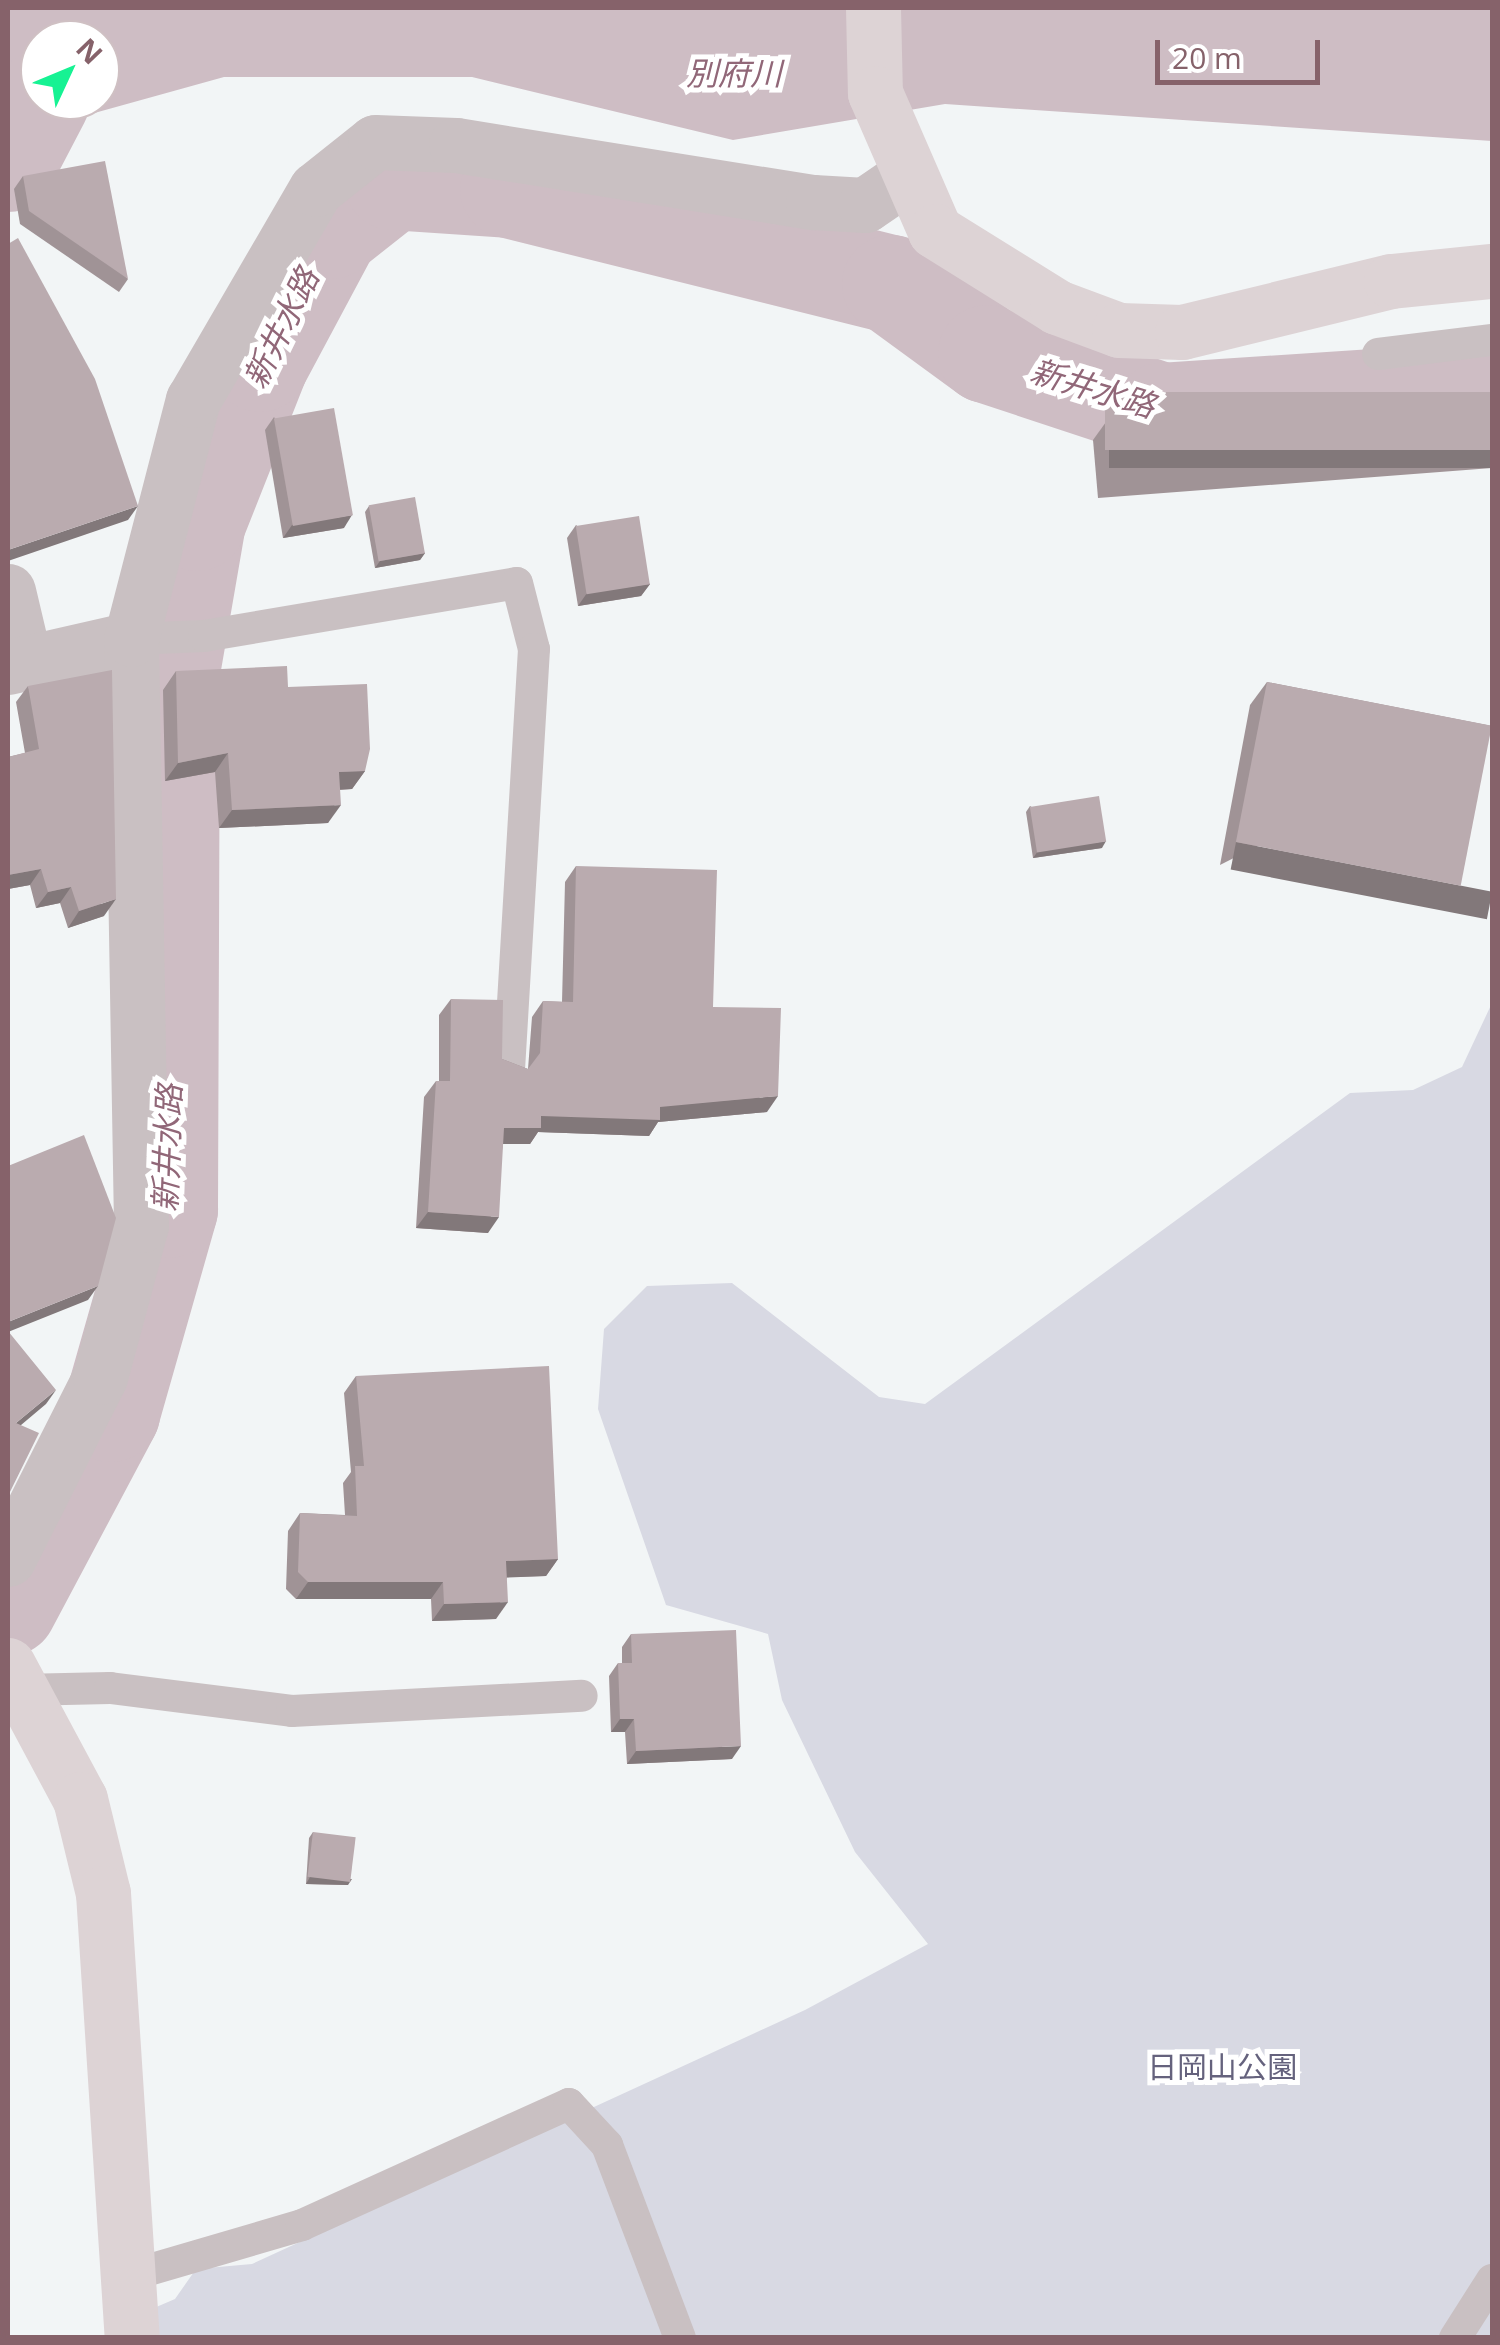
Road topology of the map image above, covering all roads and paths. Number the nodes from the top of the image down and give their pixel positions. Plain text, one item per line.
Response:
1 (872, 8) edge
2 (906, 177) junction
3 (1492, 272) edge
4 (1492, 340) edge
5 (1378, 354) dead end
6 (8, 591) edge
7 (131, 639) junction
8 (16, 665) edge
9 (509, 1067) edge
10 (8, 1559) edge
11 (14, 1678) edge
12 (582, 1696) dead end
13 (128, 2276) junction
14 (1492, 2280) edge
15 (132, 2338) edge
16 (680, 2338) edge
17 (1455, 2338) edge

1 - 2 street
2 - 3 street
2 - 7 street
4 - 5 lane
6 - 8 street
7 - 8 street
7 - 9 lane
7 - 10 street
11 - 12 lane
11 - 13 street
13 - 15 street
13 - 16 lane
14 - 17 lane

